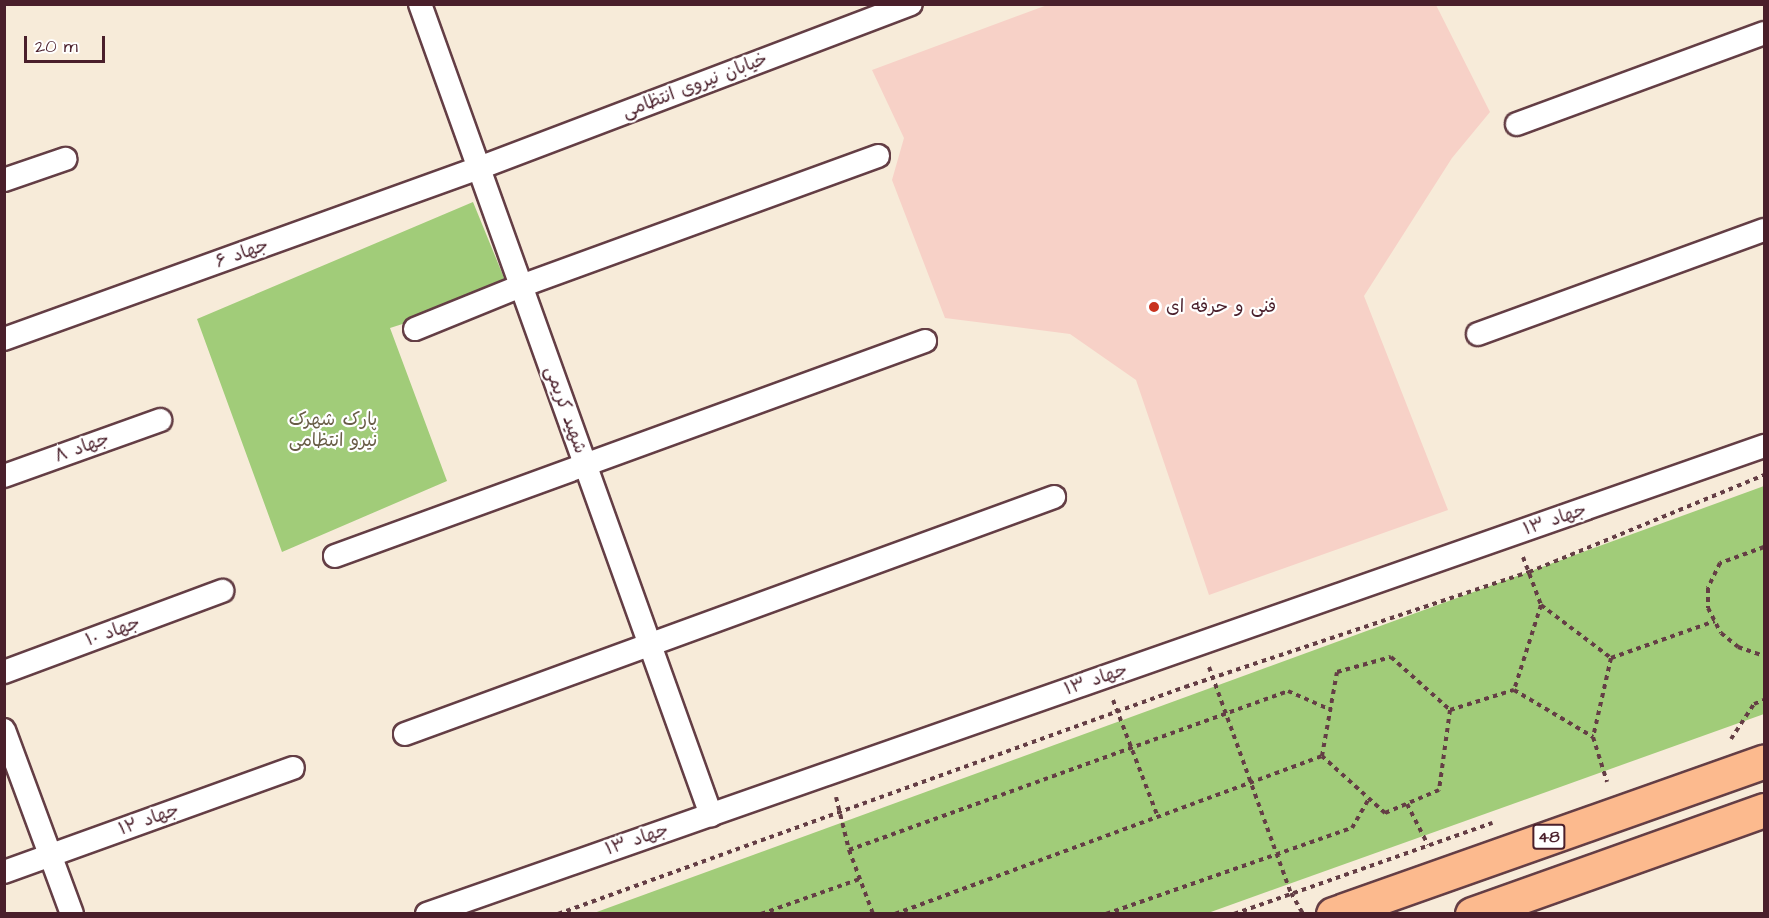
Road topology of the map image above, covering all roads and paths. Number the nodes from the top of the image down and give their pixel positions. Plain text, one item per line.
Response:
1 (420, 4) edge
2 (911, 4) edge
3 (1764, 33) edge
4 (1517, 124) dead end
5 (878, 156) dead end
6 (65, 159) dead end
7 (479, 168) junction
8 (4, 180) edge
9 (1764, 230) edge
10 (521, 286) junction
11 (415, 329) dead end
12 (1478, 334) dead end
13 (4, 339) edge
14 (925, 341) dead end
15 (160, 420) dead end
16 (1764, 446) edge
17 (585, 464) junction
18 (1764, 475) edge
19 (4, 476) edge
20 (1054, 497) dead end
21 (1514, 534) junction
22 (1764, 547) edge
23 (335, 556) dead end
24 (1529, 572) junction
25 (222, 591) dead end
26 (1541, 605) junction
27 (1715, 621) junction
28 (1202, 643) junction
29 (650, 644) junction
30 (1764, 656) edge
31 (1611, 657) junction
32 (4, 672) edge
33 (1105, 676) junction
34 (1212, 678) junction
35 (1514, 690) junction
36 (1764, 700) edge
37 (1330, 710) junction
38 (1450, 710) junction
39 (1117, 712) junction
40 (1225, 712) junction
41 (4, 730) edge
42 (405, 734) dead end
43 (1593, 737) junction
44 (1723, 742) dead end
45 (1130, 747) junction
46 (1322, 756) junction
47 (1764, 761) edge
48 (293, 768) dead end
49 (827, 774) junction
50 (1618, 779) dead end
51 (1251, 783) junction
52 (1607, 783) junction
53 (1596, 786) dead end
54 (1369, 798) junction
55 (1407, 804) junction
56 (1764, 810) edge
57 (841, 811) junction
58 (711, 814) junction
59 (1158, 817) junction
60 (1495, 822) dead end
61 (1428, 845) junction
62 (849, 850) junction
63 (1277, 853) junction
64 (50, 856) junction
65 (4, 872) edge
66 (860, 879) junction
67 (1292, 893) junction
68 (72, 914) edge
69 (427, 914) edge
70 (558, 914) edge
71 (761, 914) edge
72 (873, 914) edge
73 (895, 914) edge
74 (1106, 914) edge
75 (1234, 914) edge
76 (1303, 914) edge
77 (1333, 914) edge
78 (1472, 914) edge

1 - 7 street, شهید کریمی
2 - 7 street, خیابان نیروی انتظامی
3 - 4 street
5 - 10 street
6 - 8 street
7 - 10 street, شهید کریمی
7 - 13 street, جهاد ۶
9 - 12 street
10 - 11 street
10 - 17 street, شهید کریمی
14 - 17 street
15 - 19 street, جهاد ۸
16 - 21 street, جهاد ۱۳
17 - 23 street
17 - 29 street, شهید کریمی
18 - 24 path
20 - 29 street
21 - 24 path
21 - 28 street, جهاد ۱۳
22 - 27 path
24 - 26 path
24 - 34 path
25 - 32 street, جهاد ۱۰
26 - 31 path
26 - 35 path
27 - 30 path
27 - 31 path
28 - 33 street, جهاد ۱۳
28 - 34 path
29 - 42 street
29 - 58 street, شهید کریمی
31 - 43 path
33 - 39 path
33 - 49 street, جهاد ۱۳
34 - 39 path
34 - 40 path
35 - 38 path
35 - 43 path
36 - 44 path
37 - 38 path
37 - 40 path
37 - 46 path
38 - 55 path
39 - 45 path
39 - 57 path
40 - 45 path
40 - 51 path
41 - 64 street
43 - 52 path
45 - 59 path
45 - 62 path
46 - 51 path
46 - 54 path
47 - 77 highway, 48
48 - 64 street, جهاد ۱۲
49 - 57 path
49 - 58 street, جهاد ۱۳
50 - 52 path
51 - 59 path
51 - 63 path
52 - 53 path
54 - 55 path
54 - 63 path
55 - 61 path
56 - 78 highway
57 - 62 path
57 - 70 path
58 - 69 street, جهاد ۱۳
59 - 73 path
60 - 61 path
61 - 67 path
62 - 66 path
63 - 67 path
63 - 74 path
64 - 65 street, جهاد ۱۲
64 - 68 street
66 - 71 path
66 - 72 path
67 - 75 path
67 - 76 path

